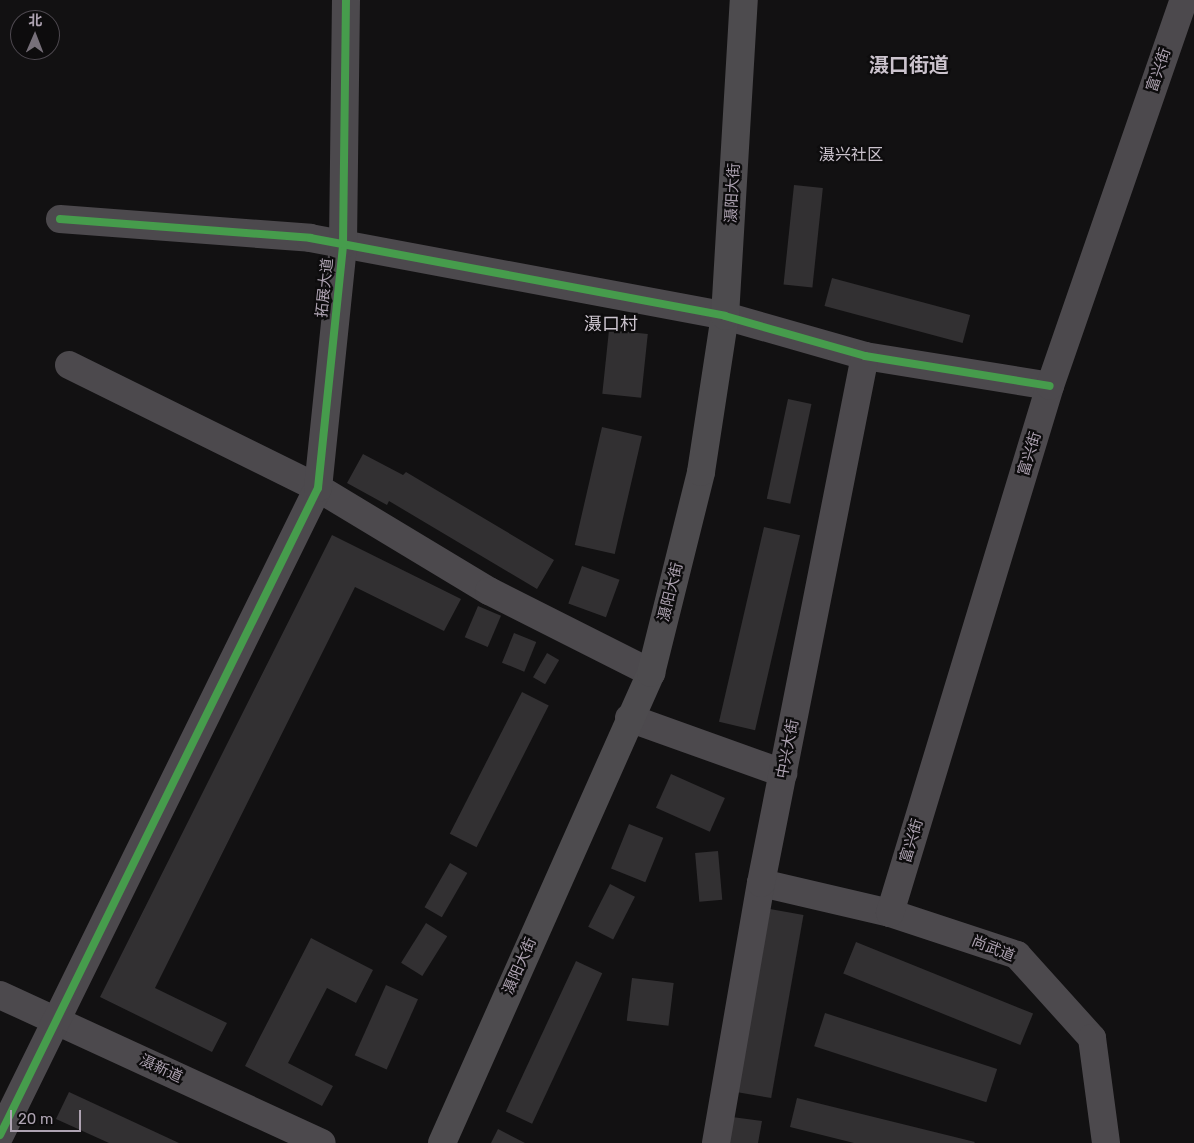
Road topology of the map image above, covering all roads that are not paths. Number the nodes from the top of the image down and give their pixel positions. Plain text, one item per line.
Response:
1 (346, 0) edge
2 (744, 0) edge
3 (1184, 0) edge
4 (60, 219) dead end
5 (343, 244) junction
6 (725, 316) junction
7 (866, 356) junction
8 (69, 365) dead end
9 (1050, 386) junction
10 (318, 488) junction
11 (651, 673) junction
12 (629, 718) junction
13 (783, 772) junction
14 (762, 883) junction
15 (890, 913) junction
16 (0, 995) edge
17 (58, 1021) junction
18 (0, 1135) edge
19 (322, 1143) edge
20 (442, 1143) edge
21 (716, 1143) edge
22 (1106, 1143) edge

1 - 5 street, 拓展大道
2 - 6 main road, 滠阳大街
3 - 9 street, 富兴街
4 - 5 street
5 - 6 street
5 - 10 street, 拓展大道
6 - 7 street
6 - 11 main road, 滠阳大街
7 - 9 street
7 - 13 street, 中兴大街
8 - 10 street
9 - 15 street, 富兴街
10 - 11 street
10 - 17 street
11 - 12 main road, 滠阳大街
12 - 13 street
12 - 20 main road, 滠阳大街
13 - 14 street, 中兴大街
14 - 15 street, 尚武道
14 - 21 street, 中兴大街
15 - 22 street, 尚武道
16 - 17 street, 滠新道
17 - 18 street
17 - 19 street, 滠新道

